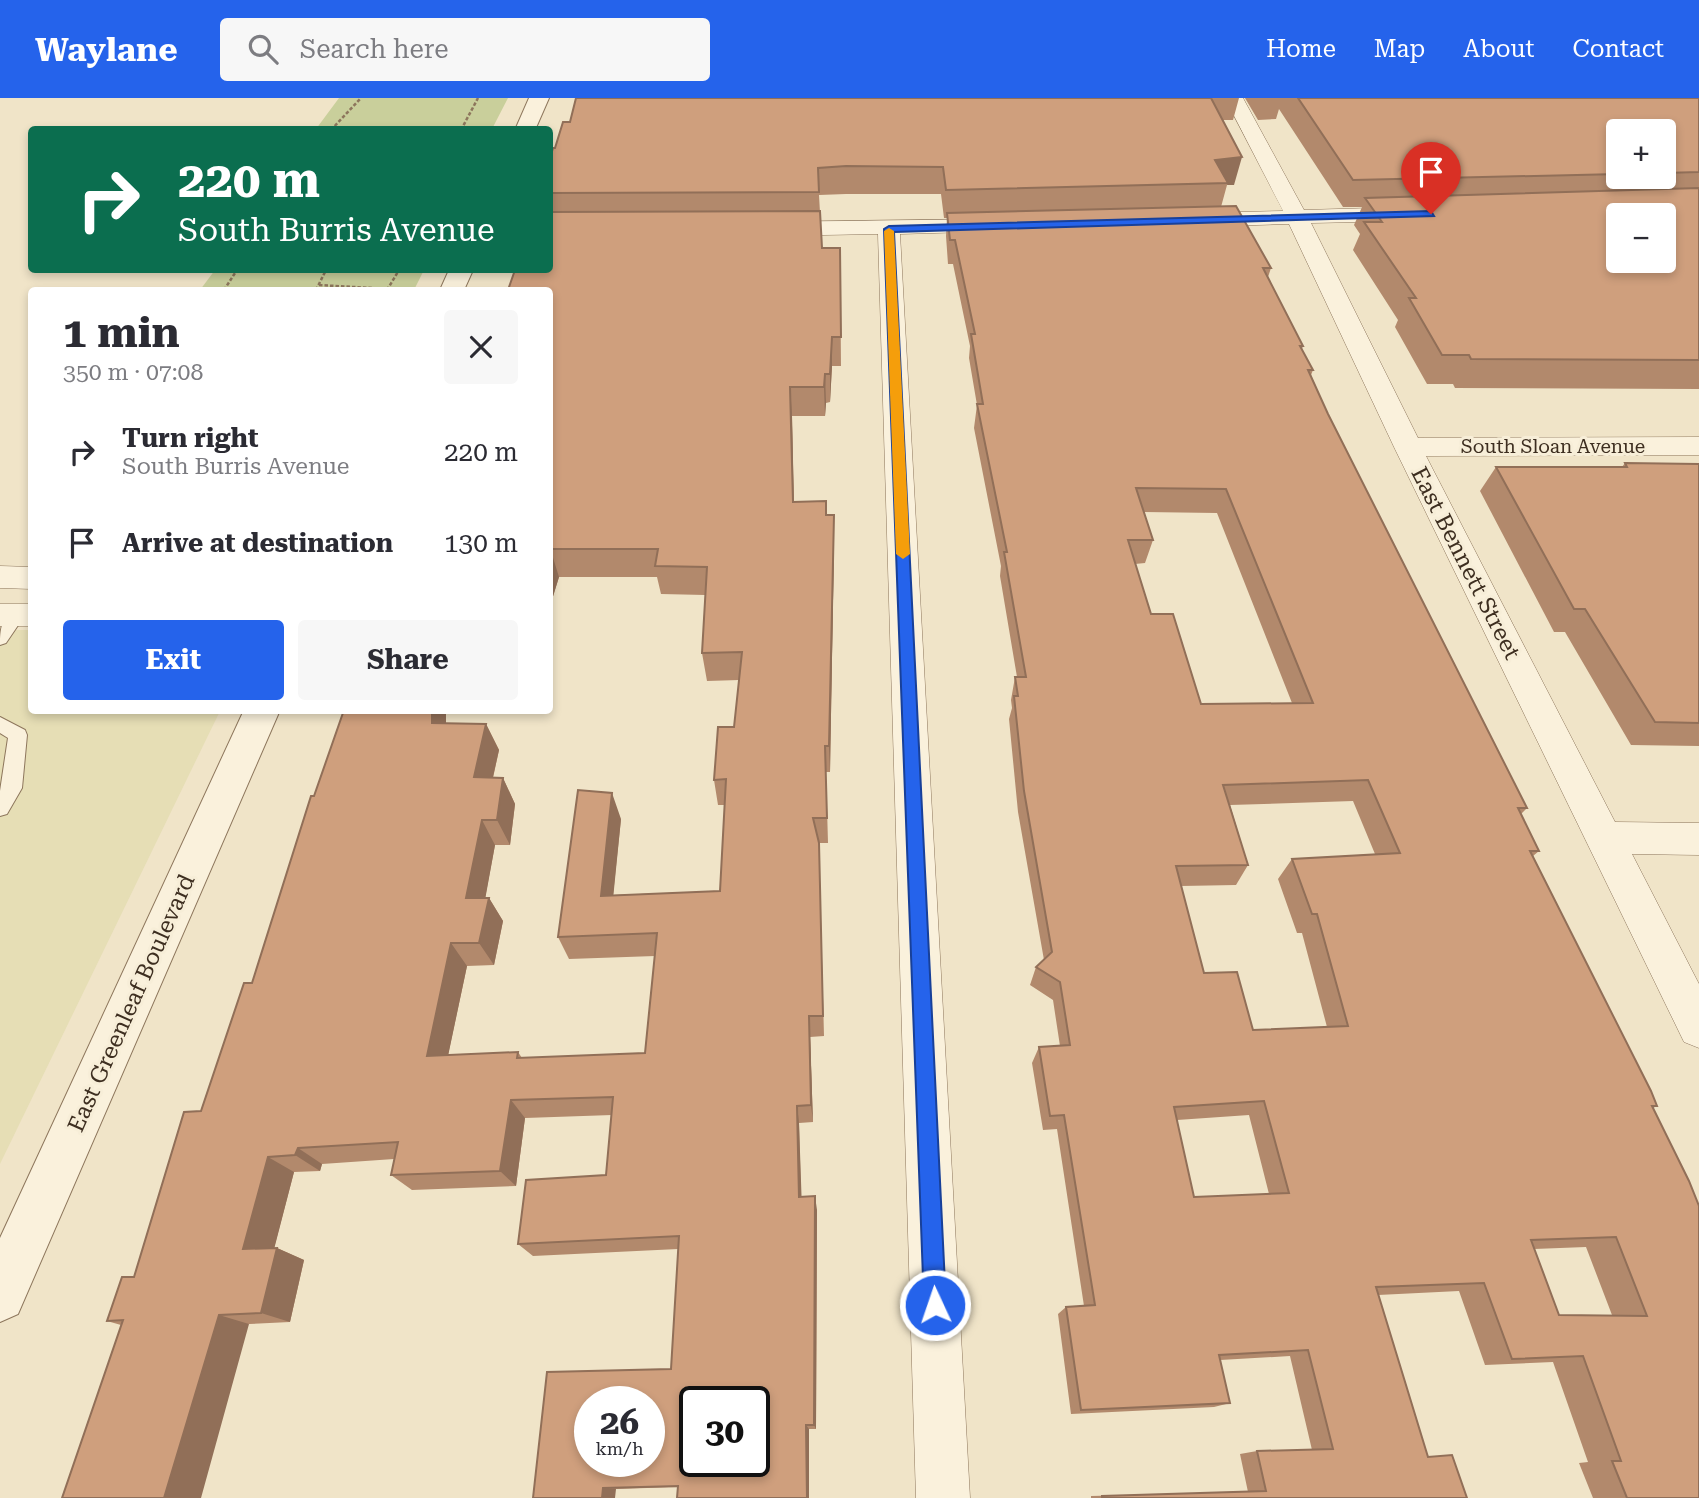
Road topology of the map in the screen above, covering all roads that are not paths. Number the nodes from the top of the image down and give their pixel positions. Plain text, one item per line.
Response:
1 (539, 98) edge
2 (1234, 98) edge
3 (527, 126) edge
4 (1436, 214) edge
5 (1297, 217) junction
6 (1175, 221) edge
7 (1012, 225) edge
8 (753, 229) edge
9 (889, 229) junction
10 (1699, 446) edge
11 (1408, 447) junction
12 (0, 577) edge
13 (28, 578) edge
14 (260, 714) edge
15 (0, 724) edge
16 (0, 808) edge
17 (1604, 838) junction
18 (1699, 839) edge
19 (1699, 1028) edge
20 (0, 1296) edge
21 (943, 1498) edge

1 - 3 street
2 - 5 street, East Bennett Street
4 - 5 street
5 - 6 street
5 - 11 street, East Bennett Street
7 - 9 street
8 - 9 street
9 - 21 street
10 - 11 street, South Sloan Avenue
11 - 17 street, East Bennett Street
12 - 13 street
14 - 20 street, East Greenleaf Boulevard
15 - 16 lane
17 - 18 street
17 - 19 street, East Bennett Street

